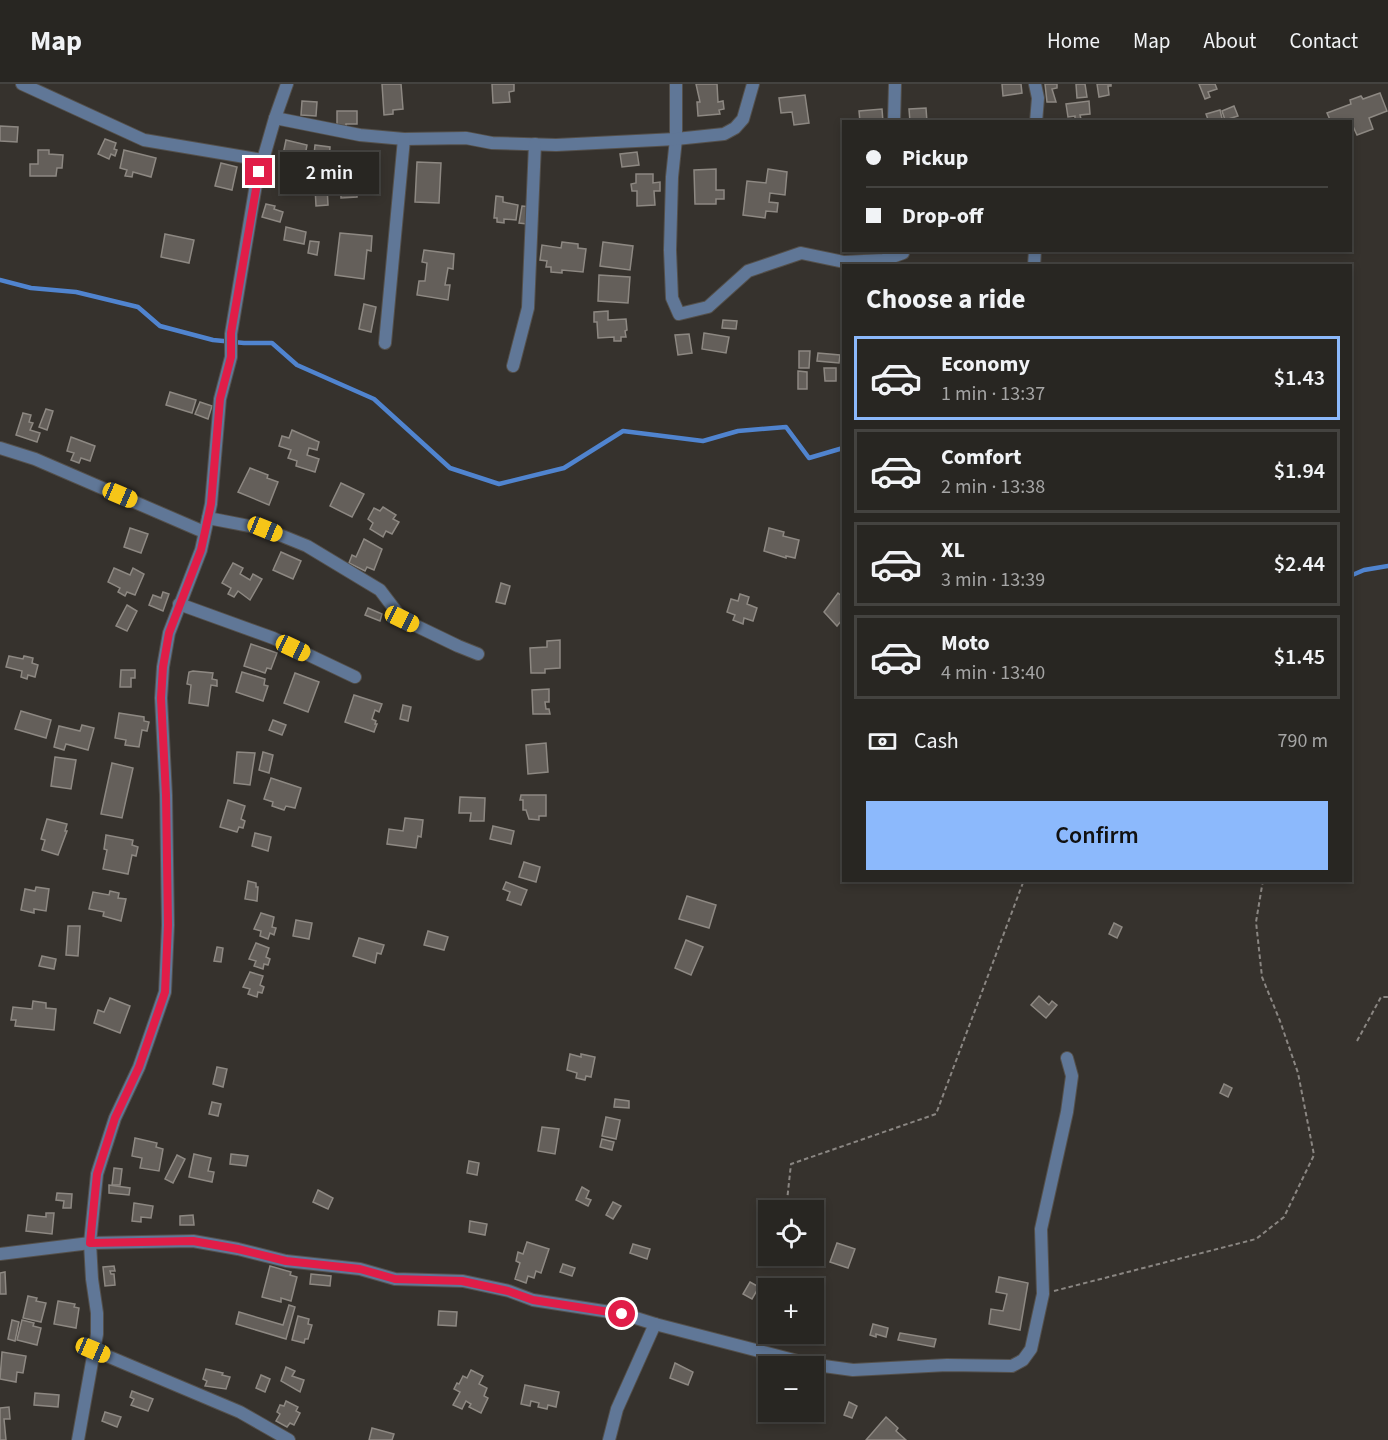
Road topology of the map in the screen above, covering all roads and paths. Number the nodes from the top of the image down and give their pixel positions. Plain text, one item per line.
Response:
1 (22, 84) edge
2 (287, 84) edge
3 (676, 84) edge
4 (753, 84) edge
5 (895, 84) edge
6 (1035, 84) edge
7 (274, 118) junction
8 (894, 120) edge
9 (1036, 120) edge
10 (404, 139) junction
11 (676, 139) junction
12 (536, 144) junction
13 (263, 160) junction
14 (903, 252) edge
15 (385, 343) dead end
16 (513, 366) dead end
17 (0, 448) edge
18 (208, 518) junction
19 (204, 532) junction
20 (179, 604) junction
21 (478, 654) dead end
22 (355, 677) dead end
23 (1023, 882) edge
24 (1263, 882) edge
25 (1388, 998) edge
26 (1357, 1041) dead end
27 (1068, 1058) dead end
28 (787, 1200) edge
29 (90, 1243) junction
30 (0, 1254) edge
31 (1043, 1294) junction
32 (655, 1324) junction
33 (93, 1350) junction
34 (78, 1440) edge
35 (290, 1440) edge
36 (609, 1440) edge

1 - 13 street
2 - 7 street
3 - 11 street
4 - 11 street
5 - 8 street
6 - 9 street
7 - 10 street
7 - 13 street
10 - 12 street
10 - 15 street
11 - 12 street
11 - 14 street
12 - 16 street
13 - 18 street
17 - 19 street
18 - 19 street
18 - 21 street
19 - 20 street
20 - 22 street
20 - 29 street
23 - 28 path
24 - 31 path
25 - 26 path
27 - 31 street
29 - 30 street
29 - 32 street
29 - 33 street
31 - 32 street
32 - 36 street
33 - 34 street
33 - 35 street

